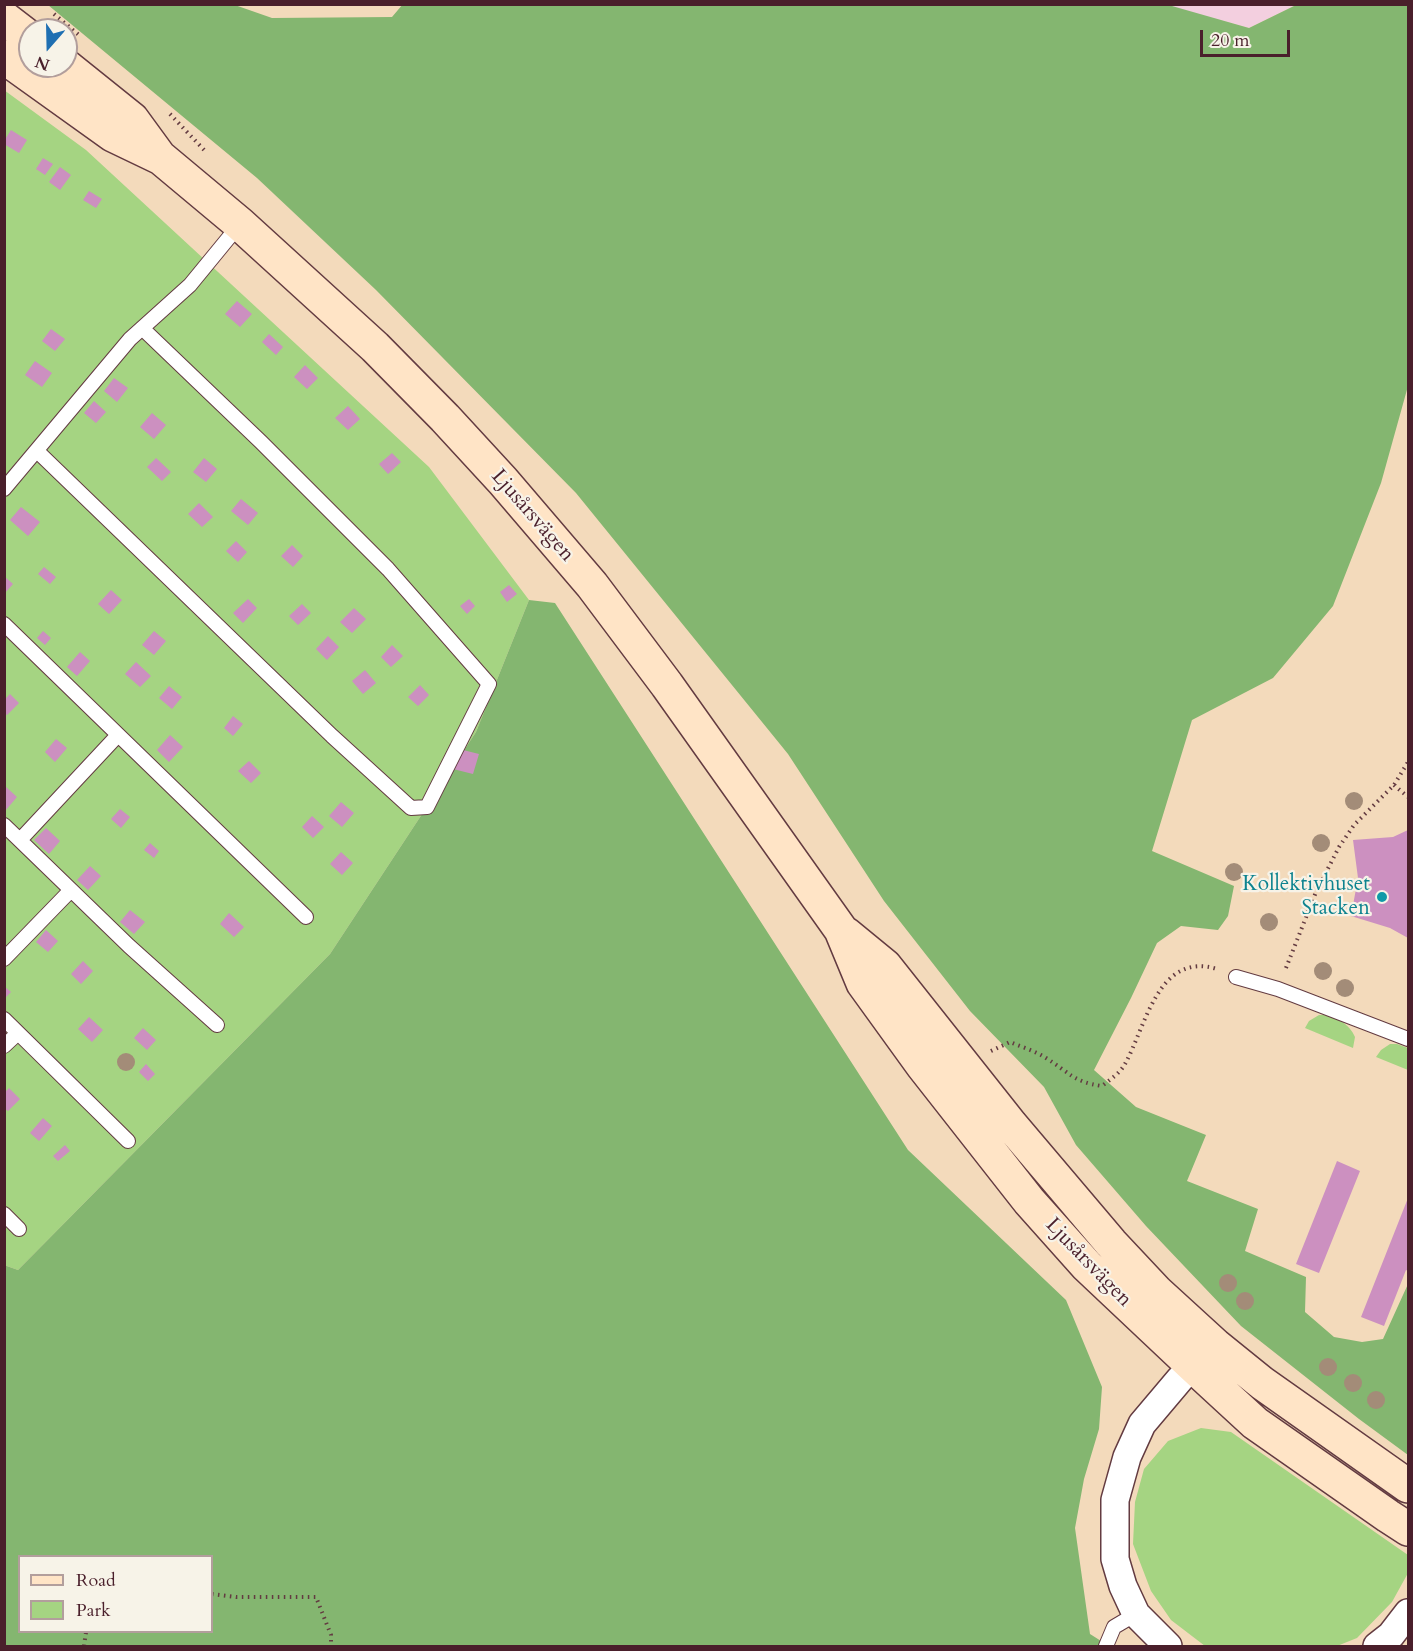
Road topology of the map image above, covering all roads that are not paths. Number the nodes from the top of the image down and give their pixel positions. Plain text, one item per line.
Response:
1 (4, 18) edge
2 (18, 29) edge
3 (4, 57) edge
4 (78, 76) edge
5 (160, 158) junction
6 (240, 224) junction
7 (142, 328) junction
8 (37, 451) junction
9 (4, 489) edge
10 (4, 624) edge
11 (118, 735) junction
12 (4, 825) edge
13 (20, 840) junction
14 (71, 890) junction
15 (306, 917) dead end
16 (4, 959) edge
17 (1236, 977) road end
18 (4, 1019) edge
19 (217, 1025) dead end
20 (18, 1033) junction
21 (1408, 1039) edge
22 (4, 1046) edge
23 (128, 1141) dead end
24 (4, 1215) edge
25 (19, 1229) dead end
26 (1204, 1356) junction
27 (1408, 1486) edge
28 (1408, 1529) edge
29 (1408, 1612) edge
30 (1136, 1614) junction
31 (1106, 1647) edge
32 (1168, 1647) edge
33 (1377, 1647) edge

1 - 2 main road
3 - 5 main road, Ljusårsvägen
4 - 5 main road, Ljusårsvägen
5 - 6 main road, Ljusårsvägen
6 - 7 lane
6 - 26 main road, Ljusårsvägen
7 - 8 lane
7 - 8 lane
8 - 9 lane
10 - 11 lane
11 - 13 lane
11 - 15 lane
12 - 13 lane
13 - 14 lane
14 - 16 lane
14 - 19 lane
17 - 21 lane
18 - 20 lane
20 - 22 lane
20 - 23 lane
24 - 25 lane
26 - 27 main road, Ljusårsvägen
26 - 28 main road, Ljusårsvägen
26 - 30 street
29 - 33 street
30 - 31 lane
30 - 32 street

